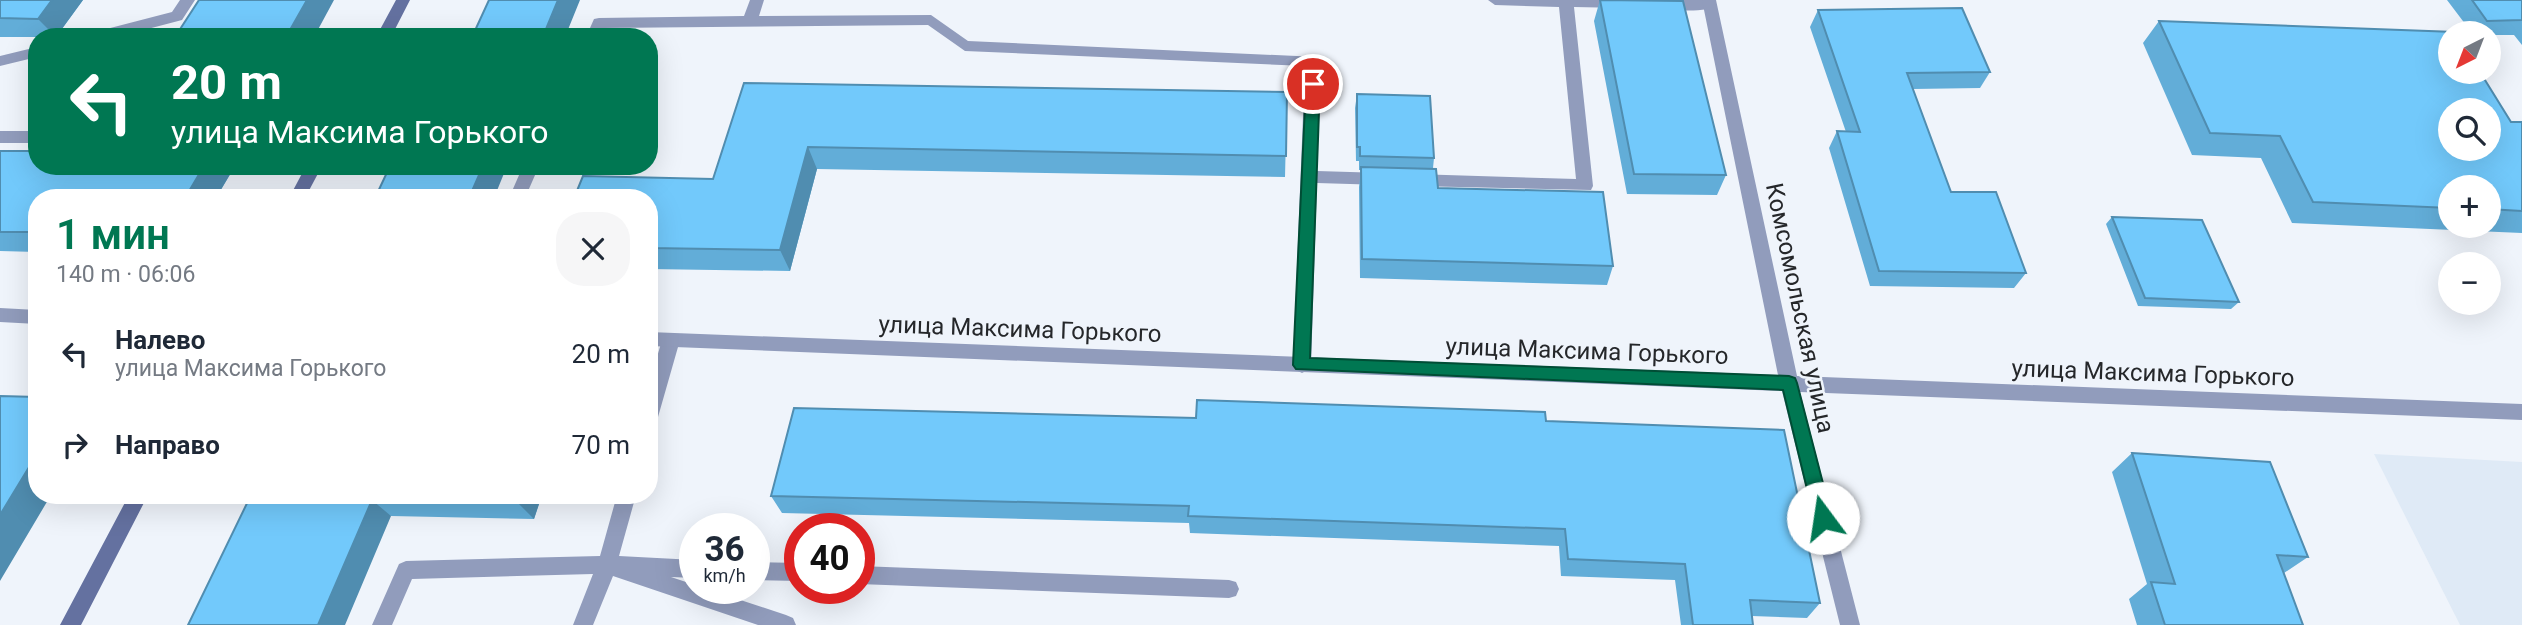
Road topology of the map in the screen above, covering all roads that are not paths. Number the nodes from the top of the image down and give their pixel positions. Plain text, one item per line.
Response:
1 (188, 0) edge
2 (403, 0) edge
3 (757, 0) edge
4 (1495, 0) edge
5 (1566, 2) junction
6 (1710, 2) edge
7 (750, 21) junction
8 (131, 28) edge
9 (388, 28) edge
10 (597, 28) edge
11 (28, 54) edge
12 (0, 61) edge
13 (0, 137) edge
14 (28, 137) edge
15 (1309, 177) junction
16 (0, 315) edge
17 (28, 317) edge
18 (658, 339) edge
19 (671, 340) junction
20 (1301, 365) junction
21 (1789, 383) junction
22 (658, 386) edge
23 (2522, 412) edge
24 (134, 504) edge
25 (624, 504) edge
26 (607, 565) junction
27 (679, 568) edge
28 (875, 576) edge
29 (1230, 589) dead end
30 (70, 625) edge
31 (382, 625) edge
32 (583, 625) edge
33 (786, 625) edge
34 (1850, 625) edge

1 - 8 street
2 - 9 main road
3 - 7 street
4 - 5 street
5 - 6 street
5 - 15 street
6 - 21 street, Комсомольская улица
7 - 10 street
7 - 15 street
11 - 12 street
13 - 14 street
15 - 20 street
16 - 17 street
18 - 19 street, улица Максима Горького
19 - 20 street, улица Максима Горького
19 - 22 street
20 - 21 street, улица Максима Горького
21 - 23 street, улица Максима Горького
21 - 34 street, Комсомольская улица
24 - 30 main road
25 - 26 street
26 - 27 street
26 - 31 street
26 - 32 street
26 - 33 street
28 - 29 street

